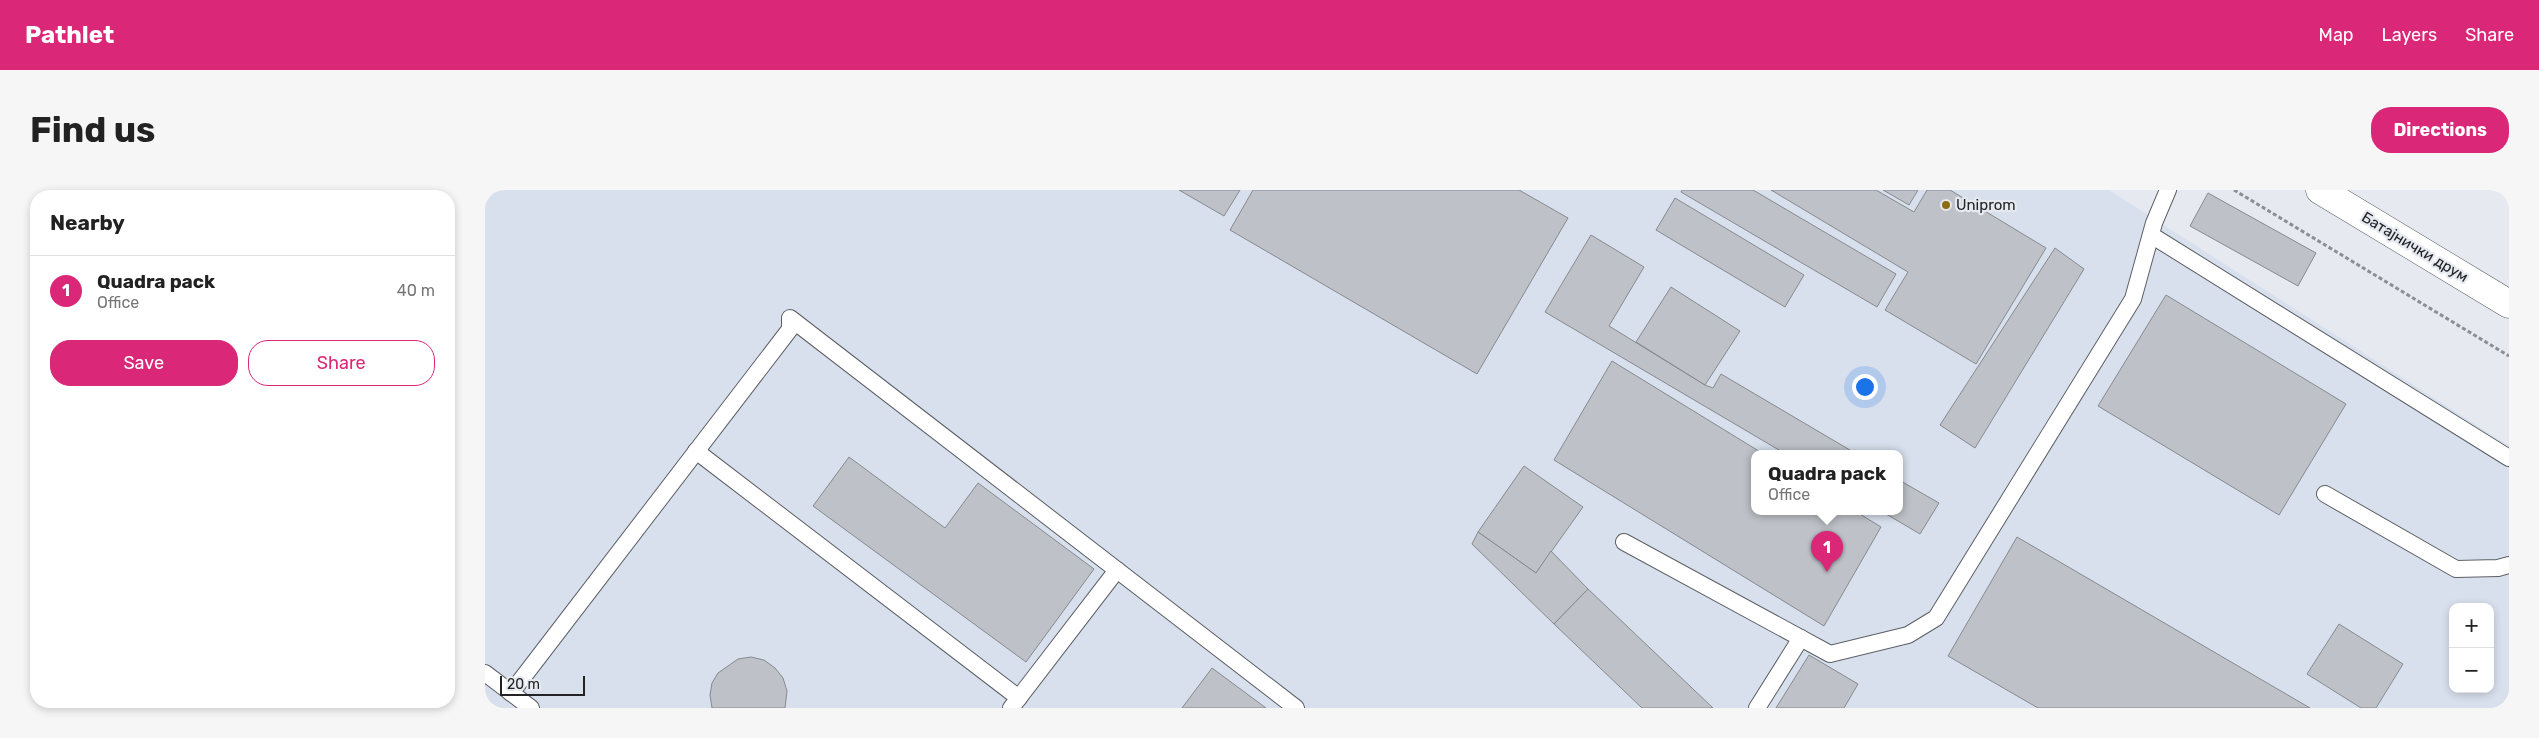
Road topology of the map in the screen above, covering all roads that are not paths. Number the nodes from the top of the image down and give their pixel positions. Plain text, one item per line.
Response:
1 (2168, 190) edge
2 (2321, 190) edge
3 (2151, 235) junction
4 (2509, 304) edge
5 (696, 451) junction
6 (2509, 458) edge
7 (2325, 494) dead end
8 (1624, 542) dead end
9 (2509, 565) edge
10 (1117, 570) junction
11 (1801, 638) junction
12 (485, 673) edge
13 (511, 693) junction
14 (1015, 703) edge
15 (531, 708) edge
16 (1296, 708) edge
17 (1757, 708) edge

1 - 3 lane
2 - 4 main road, Батајнички друм
3 - 6 lane
3 - 11 lane
5 - 10 lane
5 - 13 lane
5 - 14 lane
7 - 9 lane
8 - 11 lane
10 - 14 lane
10 - 16 lane
11 - 17 lane
12 - 13 lane
13 - 15 lane

